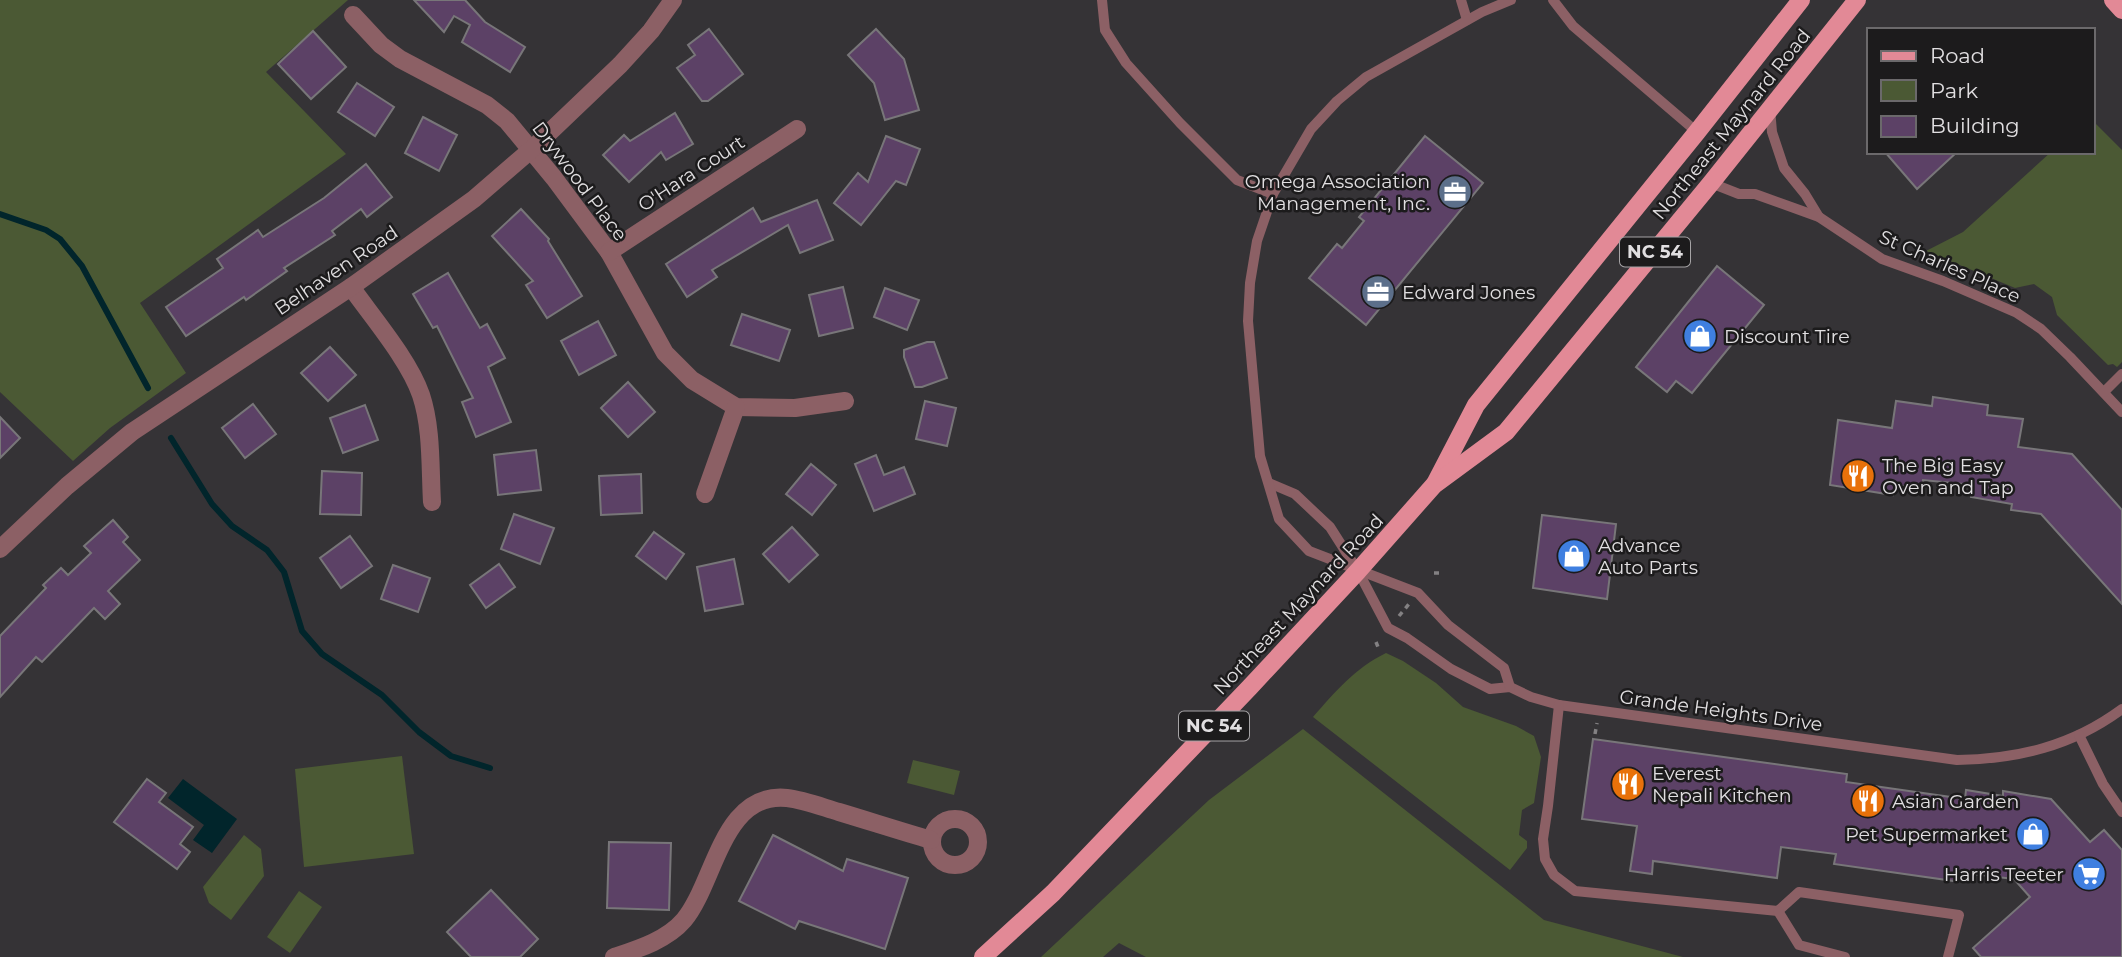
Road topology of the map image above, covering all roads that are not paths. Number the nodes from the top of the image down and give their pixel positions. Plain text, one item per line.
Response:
1 (673, 0) edge
2 (1102, 0) edge
3 (1461, 0) edge
4 (1511, 0) edge
5 (1553, 0) edge
6 (1801, 0) edge
7 (1857, 0) edge
8 (2113, 0) edge
9 (2122, 10) edge
10 (354, 15) dead end
11 (1467, 20) junction
12 (1770, 109) junction
13 (797, 130) dead end
14 (1697, 132) junction
15 (532, 149) junction
16 (1711, 183) junction
17 (1273, 194) junction
18 (1819, 217) junction
19 (609, 251) junction
20 (351, 287) junction
21 (2122, 374) edge
22 (2104, 392) junction
23 (845, 401) dead end
24 (736, 407) junction
25 (2122, 412) edge
26 (1269, 483) junction
27 (1434, 485) junction
28 (705, 494) dead end
29 (432, 502) dead end
30 (0, 549) edge
31 (1358, 572) junction
32 (1510, 687) junction
33 (1559, 705) junction
34 (2122, 709) edge
35 (2079, 735) junction
36 (2122, 812) edge
37 (931, 840) dead end
38 (1778, 911) junction
39 (614, 957) edge
40 (984, 957) edge
41 (1845, 957) edge
42 (1948, 957) edge

1 - 15 street, Belhaven Road
2 - 17 lane
3 - 11 lane
4 - 11 lane
5 - 14 lane
6 - 14 main road, Northeast Maynard Road / NC 54
7 - 12 main road, Northeast Maynard Road / NC 54
8 - 9 main road
10 - 15 street, Drywood Place
11 - 17 lane
12 - 16 main road, Northeast Maynard Road / NC 54
12 - 18 lane, St Charles Place
13 - 19 street, O'Hara Court
14 - 27 main road, Northeast Maynard Road / NC 54
15 - 19 street, Drywood Place
15 - 20 street, Belhaven Road
16 - 18 lane, St Charles Place
16 - 27 main road, Northeast Maynard Road / NC 54
17 - 26 lane
18 - 22 lane, St Charles Place
19 - 24 street, Drywood Place
20 - 29 street
20 - 30 street, Belhaven Road
21 - 22 lane
22 - 25 lane, St Charles Place
23 - 24 street
24 - 28 street
26 - 31 lane, Grande Heights Drive
26 - 31 lane
27 - 31 main road, Northeast Maynard Road / NC 54
31 - 32 lane
31 - 32 lane, Grande Heights Drive
31 - 40 main road, Northeast Maynard Road / NC 54
32 - 33 lane, Grande Heights Drive
33 - 35 lane, Grande Heights Drive
33 - 38 lane
34 - 35 lane, Grande Heights Drive
35 - 36 lane
37 - 39 street
38 - 41 lane
38 - 42 lane

